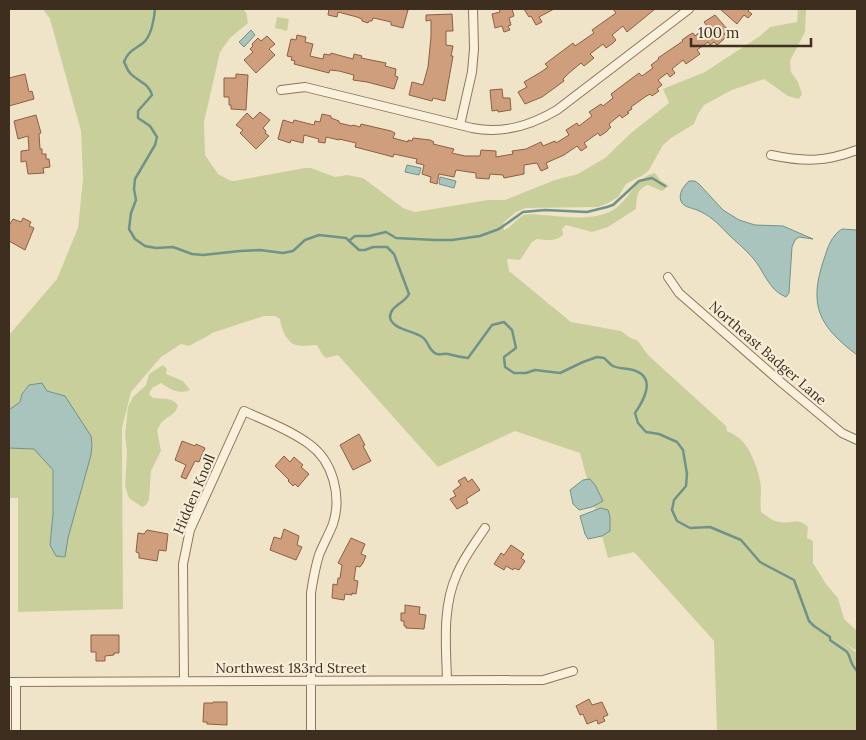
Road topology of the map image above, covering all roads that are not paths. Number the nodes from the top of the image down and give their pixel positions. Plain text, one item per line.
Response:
1 (473, 9) edge
2 (689, 9) edge
3 (281, 90) dead end
4 (460, 125) junction
5 (857, 150) edge
6 (771, 155) dead end
7 (668, 277) dead end
8 (857, 440) edge
9 (485, 528) dead end
10 (573, 672) dead end
11 (447, 680) junction
12 (184, 681) junction
13 (312, 681) junction
14 (12, 682) edge
15 (16, 731) edge
16 (312, 731) edge

1 - 4 street
2 - 4 street
3 - 4 street
5 - 6 street
7 - 8 street, Northeast Badger Lane
9 - 11 street
10 - 11 street, Northwest 183rd Street
11 - 13 street, Northwest 183rd Street
12 - 13 street, Northwest 183rd Street
12 - 13 street, Hidden Knoll
12 - 14 street, Northwest 183rd Street
13 - 16 street
14 - 15 street

